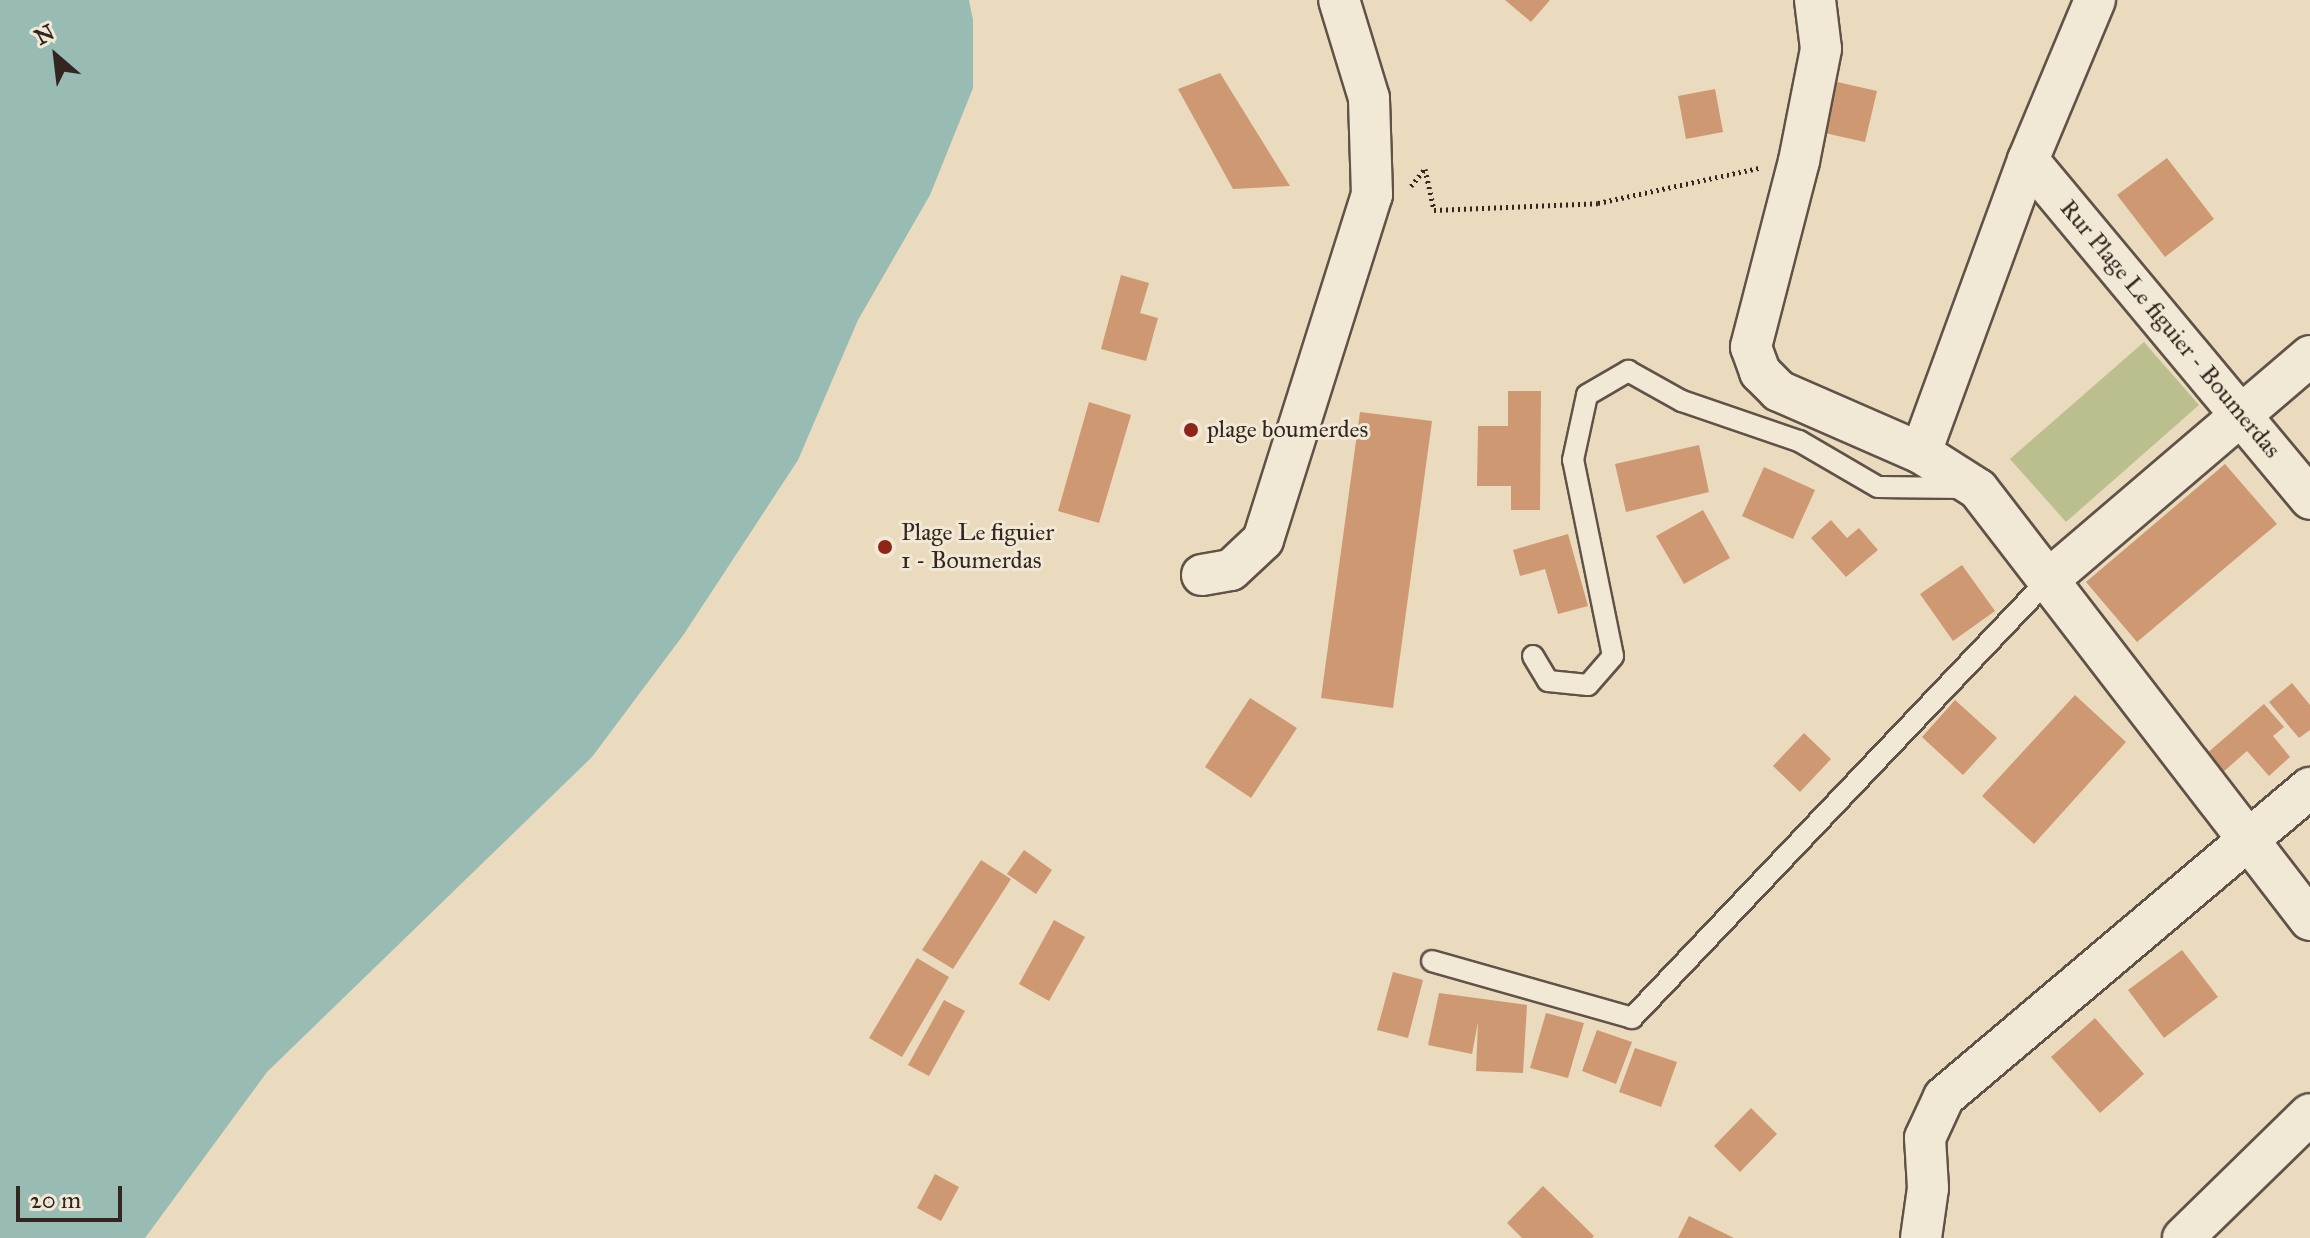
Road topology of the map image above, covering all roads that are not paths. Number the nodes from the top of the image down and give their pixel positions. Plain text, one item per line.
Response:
1 (1339, 0) edge
2 (1815, 0) edge
3 (2095, 0) edge
4 (2028, 160) junction
5 (2310, 356) edge
6 (2242, 413) junction
7 (1921, 453) junction
8 (1978, 489) junction
9 (2310, 499) edge
10 (1202, 575) dead end
11 (2048, 580) junction
12 (1533, 656) dead end
13 (2310, 788) edge
14 (2250, 838) junction
15 (2310, 920) edge
16 (1432, 961) dead end
17 (2310, 1114) edge
18 (1921, 1238) edge
19 (2183, 1238) edge

1 - 10 street
2 - 7 street
3 - 4 street
4 - 6 street, Rur Plage Le figuier - Boumerdas
4 - 7 street
5 - 6 street
6 - 9 street, Rur Plage Le figuier - Boumerdas
6 - 11 street
7 - 8 street
8 - 11 street
8 - 12 lane
11 - 14 street
11 - 16 lane
13 - 14 street
14 - 15 street
14 - 18 street
17 - 19 street

